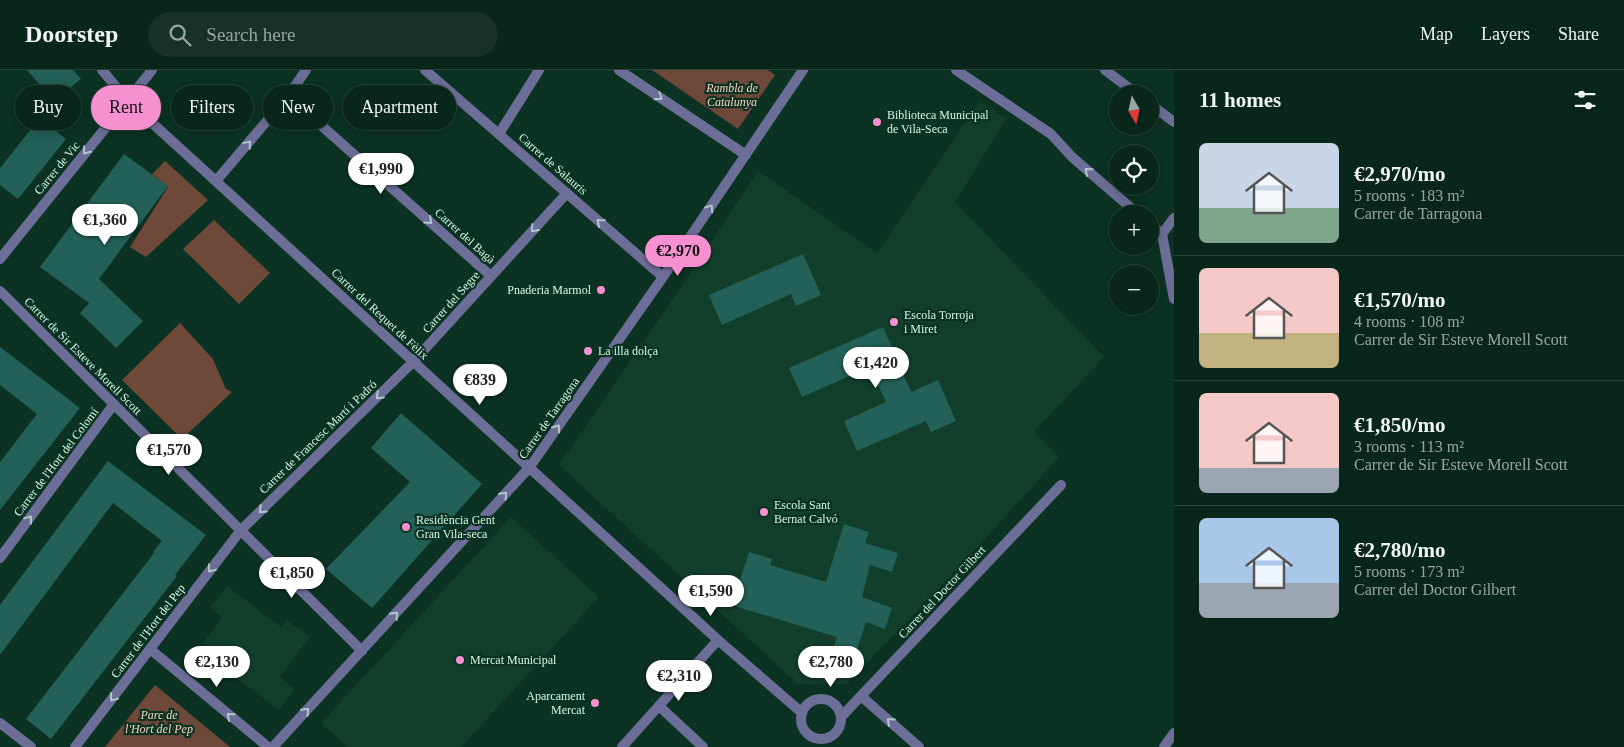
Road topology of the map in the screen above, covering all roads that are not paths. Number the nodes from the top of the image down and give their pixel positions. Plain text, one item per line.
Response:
1 (102, 70) edge
2 (152, 70) edge
3 (306, 70) edge
4 (426, 70) edge
5 (539, 70) edge
6 (619, 70) edge
7 (803, 70) edge
8 (956, 70) edge
9 (1105, 70) edge
10 (114, 85) edge
11 (140, 85) edge
12 (296, 85) edge
13 (1125, 85) edge
14 (1159, 111) edge
15 (1174, 122) edge
16 (263, 126) edge
17 (103, 130) edge
18 (160, 130) edge
19 (326, 130) edge
20 (499, 134) junction
21 (746, 155) junction
22 (216, 181) junction
23 (566, 193) junction
24 (1128, 205) edge
25 (1174, 218) edge
26 (1159, 232) edge
27 (1162, 234) junction
28 (0, 259) edge
29 (491, 276) junction
30 (663, 277) junction
31 (0, 291) edge
32 (1174, 299) edge
33 (413, 362) junction
34 (114, 404) junction
35 (529, 468) junction
36 (1061, 485) dead end
37 (241, 530) junction
38 (0, 558) edge
39 (718, 640) junction
40 (150, 649) junction
41 (362, 650) junction
42 (862, 696) junction
43 (659, 706) junction
44 (802, 712) junction
45 (842, 716) junction
46 (0, 723) edge
47 (1174, 732) edge
48 (819, 742) edge
49 (31, 747) edge
50 (75, 747) edge
51 (268, 747) edge
52 (273, 747) edge
53 (622, 747) edge
54 (703, 747) edge
55 (919, 747) edge
56 (1164, 747) edge

1 - 10 street, Carrer del Requet de Fèlix
2 - 11 street, Carrer de Vic
3 - 12 street
4 - 20 street, Carrer de Salauris
5 - 20 street
6 -> 21 street
7 - 21 street, Carrer de Tarragona
24 -> 8 street
9 - 13 street
14 - 15 street
22 -> 16 street
17 -> 28 street, Carrer de Vic
18 - 22 street, Carrer del Requet de Fèlix
19 -> 29 street, Carrer del Bagà
20 - 23 street, Carrer de Salauris
30 -> 21 street, Carrer de Tarragona
22 - 33 street, Carrer del Requet de Fèlix
23 -> 29 street, Carrer del Segre
30 -> 23 street, Carrer de Salauris
25 - 27 street
26 - 27 street
27 - 32 street
29 - 33 street, Carrer del Segre
35 -> 30 street, Carrer de Tarragona
31 - 34 street, Carrer de Sir Esteve Morell Scott
33 - 35 street, Carrer del Requet de Fèlix
33 -> 37 street, Carrer de Francesc Martí i Padró
34 - 37 street, Carrer de Sir Esteve Morell Scott
38 -> 34 street, Carrer de l'Hort del Colomí
35 - 39 street, Carrer del Requet de Fèlix
41 -> 35 street, Carrer de Tarragona
36 - 42 street, Carrer del Doctor Gilbert
37 -> 40 street, Carrer de l'Hort del Pep
37 - 41 street, Carrer de Sir Esteve Morell Scott
39 - 43 street
39 - 44 street, Carrer del Requet de Fèlix
40 -> 50 street, Carrer de l'Hort del Pep
51 -> 40 street
52 -> 41 street, Carrer de Tarragona
42 - 45 street, Carrer del Doctor Gilbert
55 -> 42 street
43 - 53 street
43 - 54 street
44 - 45 street
44 - 48 street
45 - 48 street
46 - 49 street
47 - 56 street

